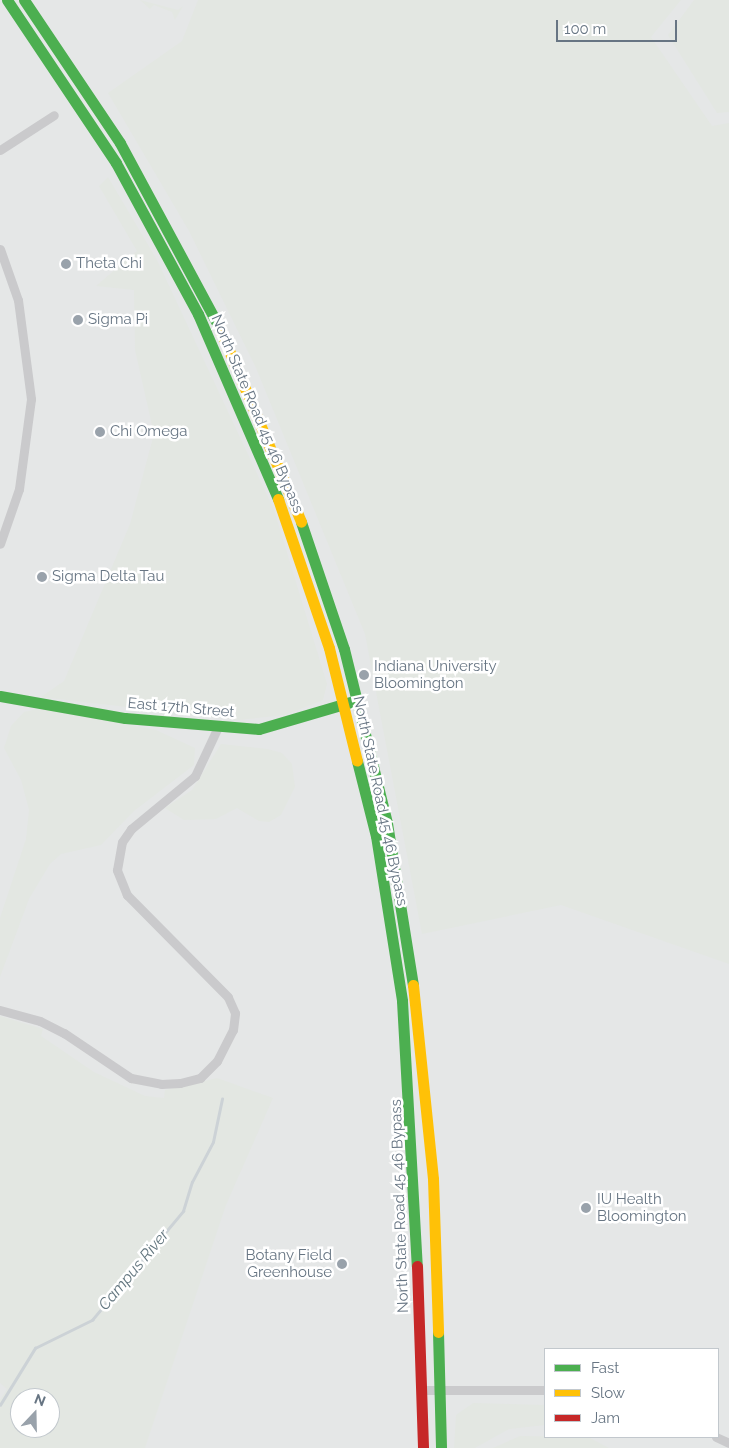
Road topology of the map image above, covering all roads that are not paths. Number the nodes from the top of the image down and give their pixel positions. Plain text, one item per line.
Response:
1 (7, 0) edge
2 (24, 0) edge
3 (89, 94) junction
4 (77, 102) junction
5 (54, 115) dead end
6 (0, 150) edge
7 (0, 249) edge
8 (0, 544) edge
9 (0, 696) edge
10 (358, 699) junction
11 (344, 704) junction
12 (218, 727) junction
13 (0, 1010) edge
14 (440, 1389) junction
15 (422, 1390) junction
16 (544, 1390) edge
17 (423, 1448) edge
18 (441, 1448) edge

1 - 4 main road, North State Road 45 46 Bypass
2 - 3 main road, North State Road 45 46 Bypass
3 - 4 main road
3 - 10 main road, North State Road 45 46 Bypass
4 - 11 main road, North State Road 45 46 Bypass
5 - 6 street
7 - 8 street
9 - 12 main road, East 17th Street
10 - 11 main road, East 17th Street
10 - 14 main road, North State Road 45 46 Bypass
11 - 12 main road, East 17th Street
11 - 15 main road, North State Road 45 46 Bypass
12 - 13 street
14 - 15 street
14 - 16 street
14 - 18 main road
15 - 17 main road, North State Road 45 46 Bypass

